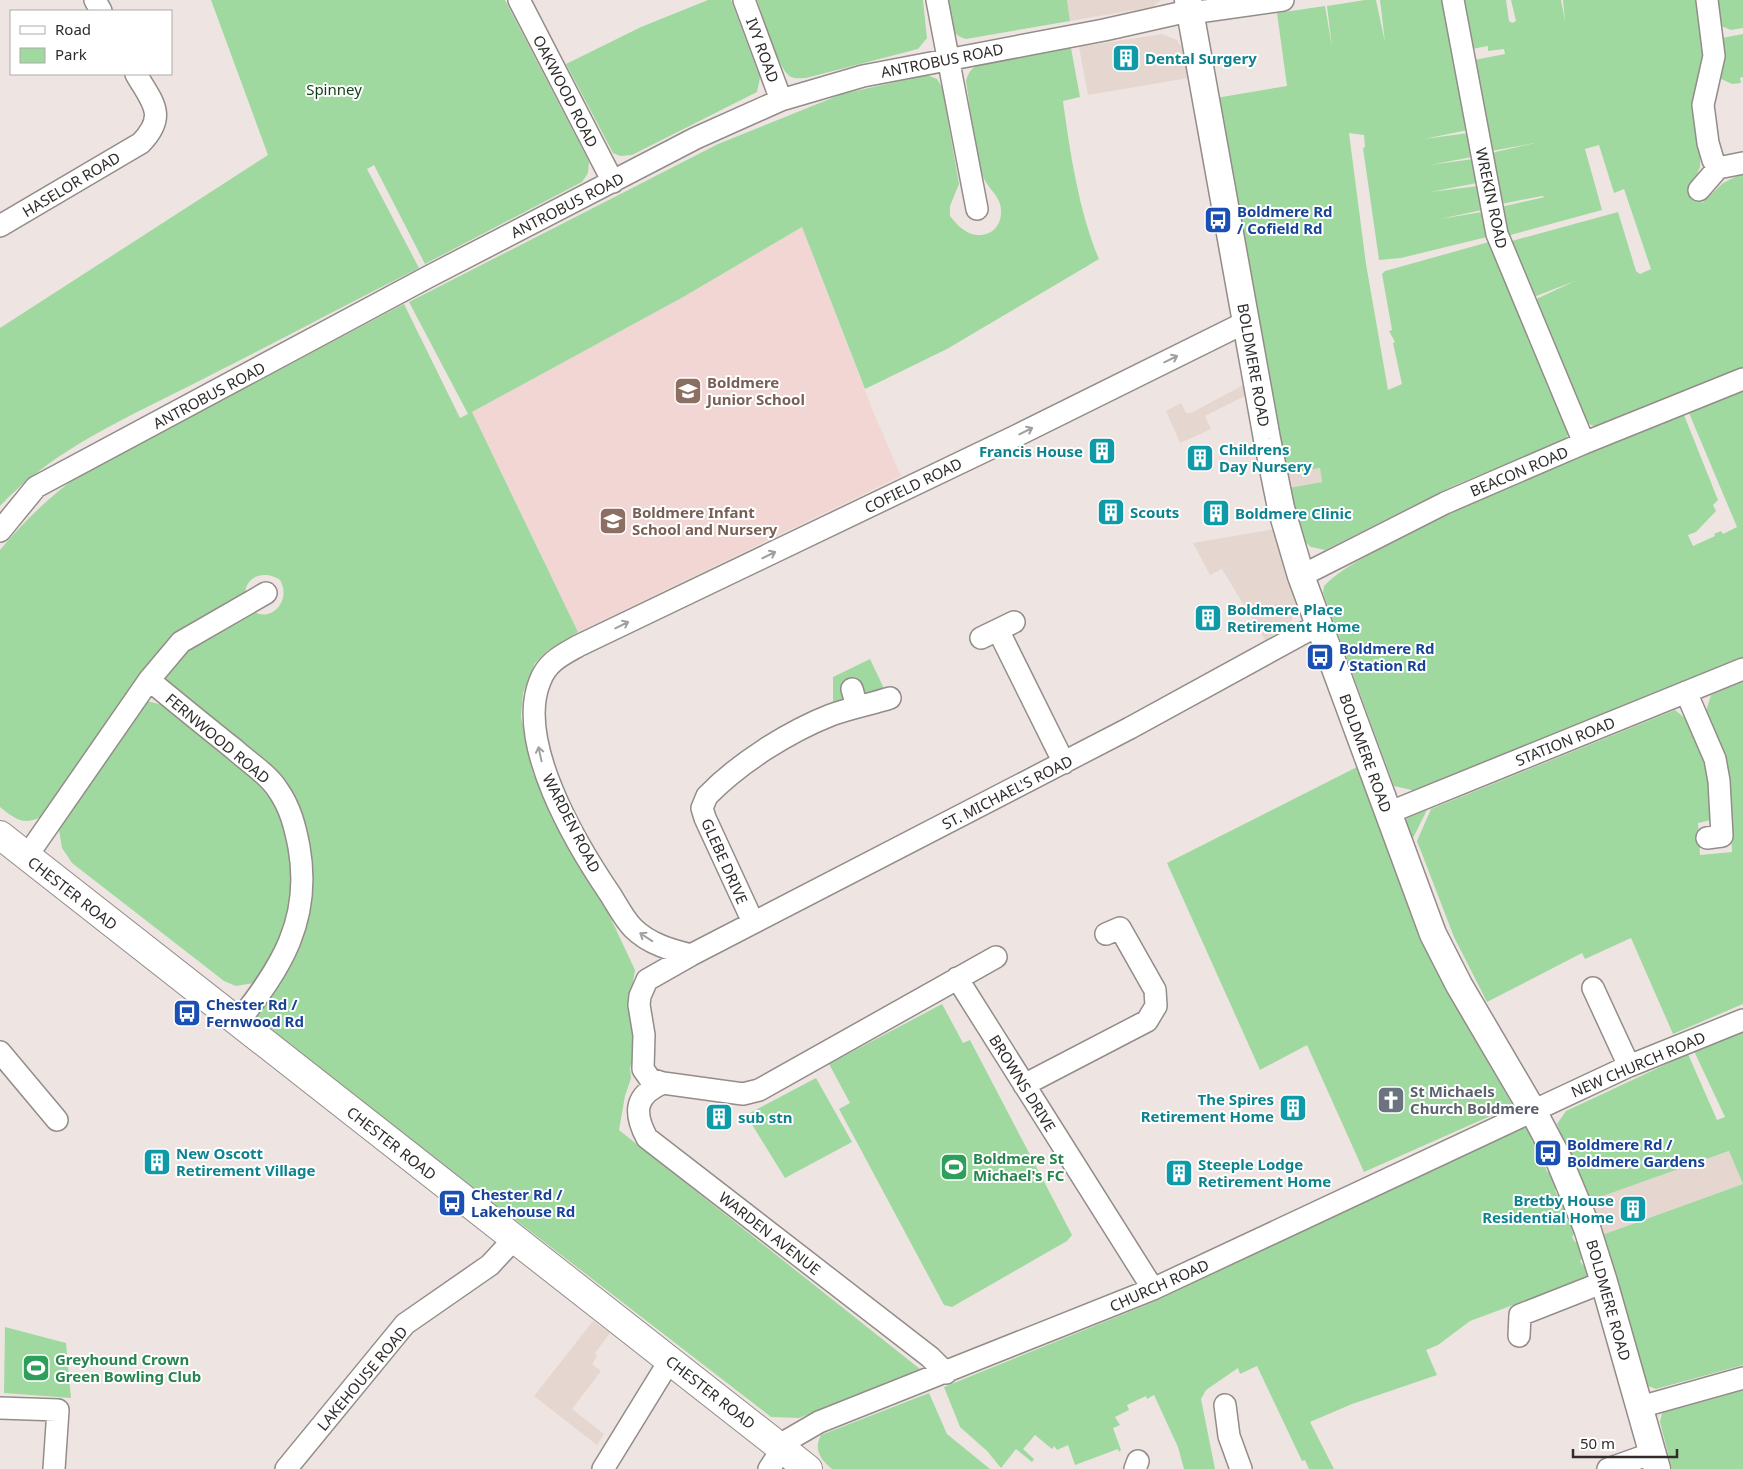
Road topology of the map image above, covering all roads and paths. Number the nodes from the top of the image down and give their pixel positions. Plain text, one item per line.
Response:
1 (518, 0) edge
2 (744, 0) edge
3 (937, 0) edge
4 (1283, 0) edge
5 (1453, 0) edge
6 (1706, 0) edge
7 (1189, 6) edge
8 (948, 59) junction
9 (137, 75) edge
10 (781, 100) junction
11 (1743, 162) edge
12 (1718, 168) junction
13 (613, 182) junction
14 (1699, 190) dead end
15 (977, 209) dead end
16 (0, 226) edge
17 (1246, 322) junction
18 (1743, 379) edge
19 (1584, 443) junction
20 (0, 531) edge
21 (1301, 576) junction
22 (266, 593) dead end
23 (1320, 624) junction
24 (998, 630) dead end
25 (578, 646) joint
26 (1743, 669) edge
27 (149, 680) junction
28 (1686, 692) junction
29 (890, 698) dead end
30 (1064, 763) junction
31 (1388, 812) junction
32 (0, 835) edge
33 (1707, 838) dead end
34 (27, 856) junction
35 (753, 922) junction
36 (1121, 926) dead end
37 (691, 955) junction
38 (996, 957) dead end
39 (957, 978) junction
40 (1593, 988) dead end
41 (1743, 1020) edge
42 (238, 1022) junction
43 (0, 1052) edge
44 (1629, 1066) junction
45 (663, 1083) junction
46 (1024, 1085) junction
47 (1533, 1111) junction
48 (57, 1120) dead end
49 (515, 1238) junction
50 (1604, 1282) junction
51 (1153, 1289) junction
52 (1519, 1336) dead end
53 (670, 1360) junction
54 (946, 1373) junction
55 (1743, 1378) edge
56 (1225, 1405) dead end
57 (1640, 1407) junction
58 (0, 1408) edge
59 (775, 1458) edge
60 (1655, 1461) edge
61 (54, 1469) edge
62 (286, 1469) edge
63 (603, 1469) edge
64 (808, 1469) edge
65 (1240, 1469) edge
66 (1608, 1469) edge

1 - 13 street, OAKWOOD ROAD
2 - 10 street, IVY ROAD
3 - 8 street
4 - 7 street, ANTROBUS ROAD
5 - 19 street, WREKIN ROAD
6 - 12 street
7 - 8 street, ANTROBUS ROAD
7 - 17 main road, BOLDMERE ROAD
8 - 10 street, ANTROBUS ROAD
8 - 15 street
9 - 16 street, HASELOR ROAD
10 - 13 street, ANTROBUS ROAD
11 - 12 street
12 - 14 street
13 - 20 street, ANTROBUS ROAD
17 - 21 main road, BOLDMERE ROAD
25 -> 17 street, COFIELD ROAD
18 - 19 street, BEACON ROAD
19 - 21 street, BEACON ROAD
21 - 23 main road, BOLDMERE ROAD
22 - 27 street
23 - 30 street, ST. MICHAEL'S ROAD
23 - 31 main road, BOLDMERE ROAD
24 - 30 street
37 -> 25 street, WARDEN ROAD
26 - 28 street, STATION ROAD
27 - 34 street
27 - 42 street, FERNWOOD ROAD
28 - 31 street, STATION ROAD
28 - 33 street
29 - 35 street, GLEBE DRIVE
30 - 35 street, ST. MICHAEL'S ROAD
31 - 47 main road, BOLDMERE ROAD
32 - 34 highway, CHESTER ROAD
34 - 42 highway, CHESTER ROAD
35 - 37 street, ST. MICHAEL'S ROAD
36 - 46 street
37 - 45 street
38 - 39 street
39 - 45 street
39 - 46 street, BROWNS DRIVE
40 - 44 street
41 - 44 street, NEW CHURCH ROAD
42 - 49 highway, CHESTER ROAD
43 - 48 street
44 - 47 street, NEW CHURCH ROAD
45 - 54 street, WARDEN AVENUE
46 - 51 street, BROWNS DRIVE
47 - 50 main road, BOLDMERE ROAD
47 - 51 street, CHURCH ROAD
49 - 53 highway, CHESTER ROAD
49 - 62 street, LAKEHOUSE ROAD
50 - 52 street
50 - 57 main road, BOLDMERE ROAD
51 - 54 street, CHURCH ROAD
53 - 59 highway, CHESTER ROAD
53 - 63 street
54 - 59 street, CHURCH ROAD
55 - 57 street
56 - 65 street
57 - 60 main road, BOLDMERE ROAD
58 - 61 street
59 - 64 highway, CHESTER ROAD
60 - 66 street

